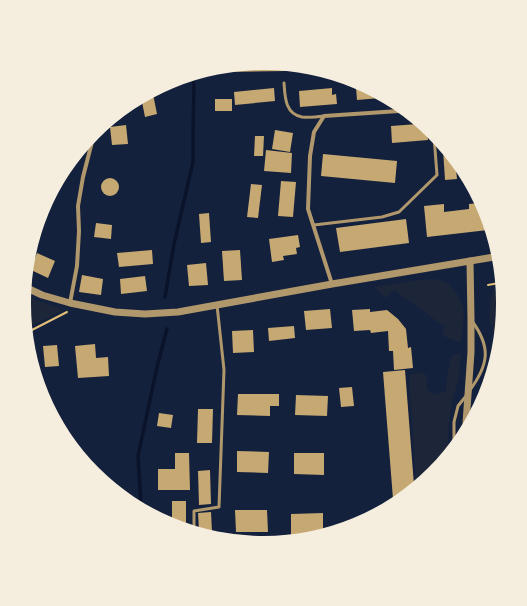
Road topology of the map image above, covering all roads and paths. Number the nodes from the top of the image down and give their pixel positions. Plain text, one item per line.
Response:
1 (284, 83) dead end
2 (395, 111) edge
3 (324, 116) junction
4 (435, 146) edge
5 (90, 149) edge
6 (314, 225) junction
7 (492, 257) edge
8 (470, 261) junction
9 (332, 284) junction
10 (495, 284) edge
11 (488, 285) dead end
12 (31, 290) edge
13 (70, 303) junction
14 (217, 305) junction
15 (67, 312) dead end
16 (471, 319) junction
17 (33, 330) edge
18 (468, 392) junction
19 (466, 416) edge
20 (454, 436) edge
21 (194, 525) edge

1 - 3 lane
2 - 3 street
3 - 6 street
4 - 6 lane
5 - 13 street
6 - 9 street
7 - 8 street
8 - 9 street
8 - 16 street
9 - 14 street
10 - 11 path
12 - 13 street
13 - 14 street
14 - 21 lane
15 - 17 path
16 - 18 street
16 - 18 lane
18 - 19 street
18 - 20 lane

